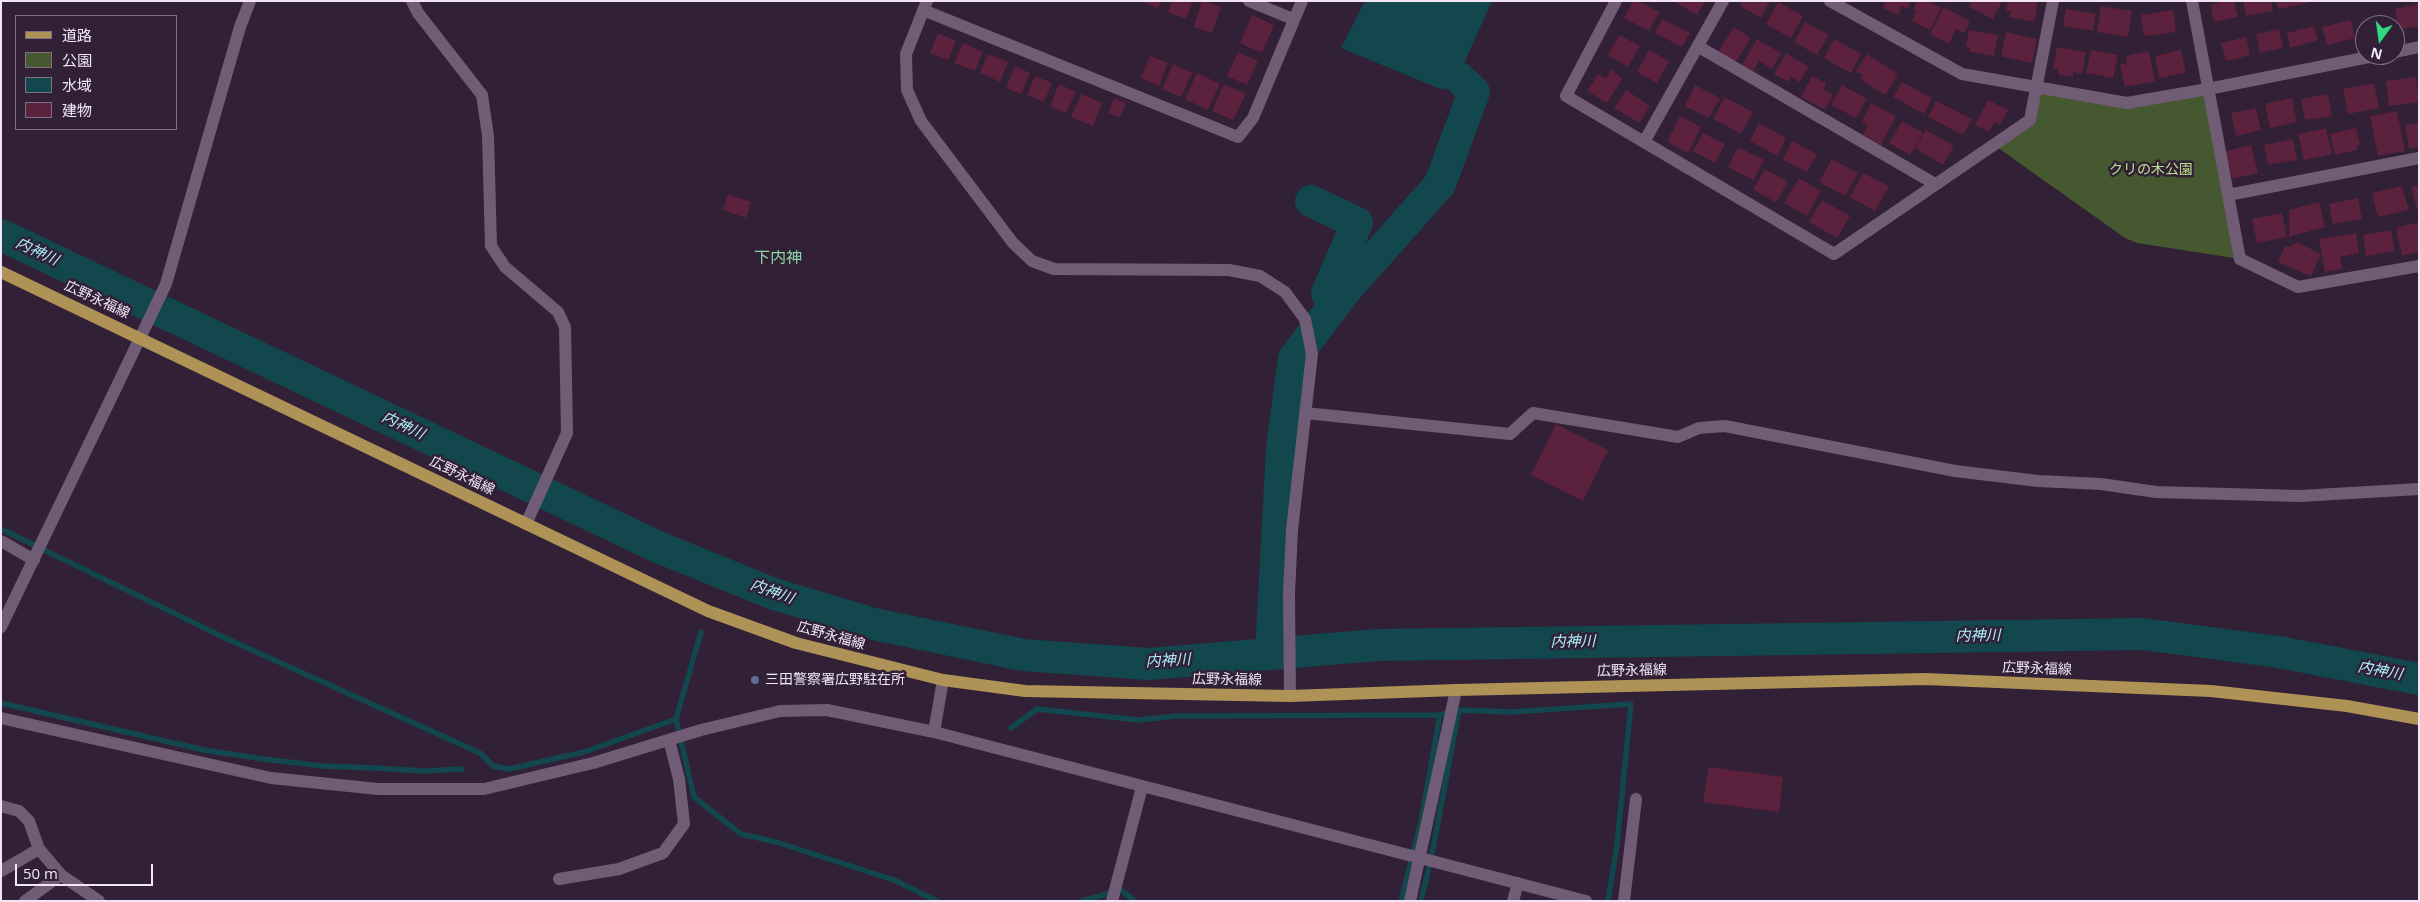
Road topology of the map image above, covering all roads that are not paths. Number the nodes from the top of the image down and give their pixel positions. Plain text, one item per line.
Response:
1 (250, 1) edge
2 (412, 1) edge
3 (1249, 1) edge
4 (1302, 1) edge
5 (1616, 1) edge
6 (1724, 1) edge
7 (1830, 1) edge
8 (2053, 1) edge
9 (2192, 1) edge
10 (925, 6) edge
11 (1294, 19) junction
12 (1699, 47) junction
13 (2419, 47) edge
14 (2405, 50) edge
15 (2355, 60) edge
16 (2036, 88) junction
17 (2208, 89) junction
18 (1644, 142) junction
19 (2419, 158) edge
20 (1935, 184) junction
21 (2228, 195) junction
22 (2419, 266) edge
23 (1, 272) edge
24 (140, 337) junction
25 (1305, 413) junction
26 (2419, 489) edge
27 (526, 524) junction
28 (1, 542) edge
29 (34, 560) junction
30 (1, 627) edge
31 (943, 680) junction
32 (1456, 690) junction
33 (1290, 696) junction
34 (1, 718) edge
35 (2419, 719) edge
36 (934, 732) junction
37 (668, 740) junction
38 (1142, 787) junction
39 (1636, 799) dead end
40 (1, 806) edge
41 (39, 849) junction
42 (1420, 858) junction
43 (1, 871) edge
44 (61, 874) junction
45 (559, 879) dead end
46 (1518, 883) junction
47 (25, 901) edge
48 (99, 901) edge
49 (1112, 901) edge
50 (1410, 901) edge
51 (1513, 901) edge
52 (1586, 901) edge
53 (1624, 901) edge

1 - 24 street
2 - 27 street
3 - 11 street
4 - 11 street
5 - 18 street
6 - 12 street
7 - 16 street
8 - 16 street
9 - 17 street
10 - 11 street
10 - 25 street
12 - 18 street
12 - 20 street
13 - 14 street
15 - 17 street
16 - 17 street
16 - 20 street
17 - 21 street
18 - 20 street
19 - 21 street
21 - 22 street
23 - 24 main road, 広野永福線
24 - 27 main road, 広野永福線
24 - 29 street
25 - 26 street
25 - 33 street
27 - 31 main road, 広野永福線
28 - 29 street
29 - 30 street
31 - 33 main road, 広野永福線
31 - 36 street
32 - 33 main road, 広野永福線
32 - 35 main road, 広野永福線
32 - 42 street
34 - 37 street
36 - 37 street
36 - 38 street
37 - 45 street
38 - 42 street
38 - 49 street
39 - 53 street
40 - 41 street
41 - 43 street
41 - 44 street
42 - 46 street
42 - 50 street
44 - 47 street
44 - 48 street
46 - 51 street
46 - 52 street

